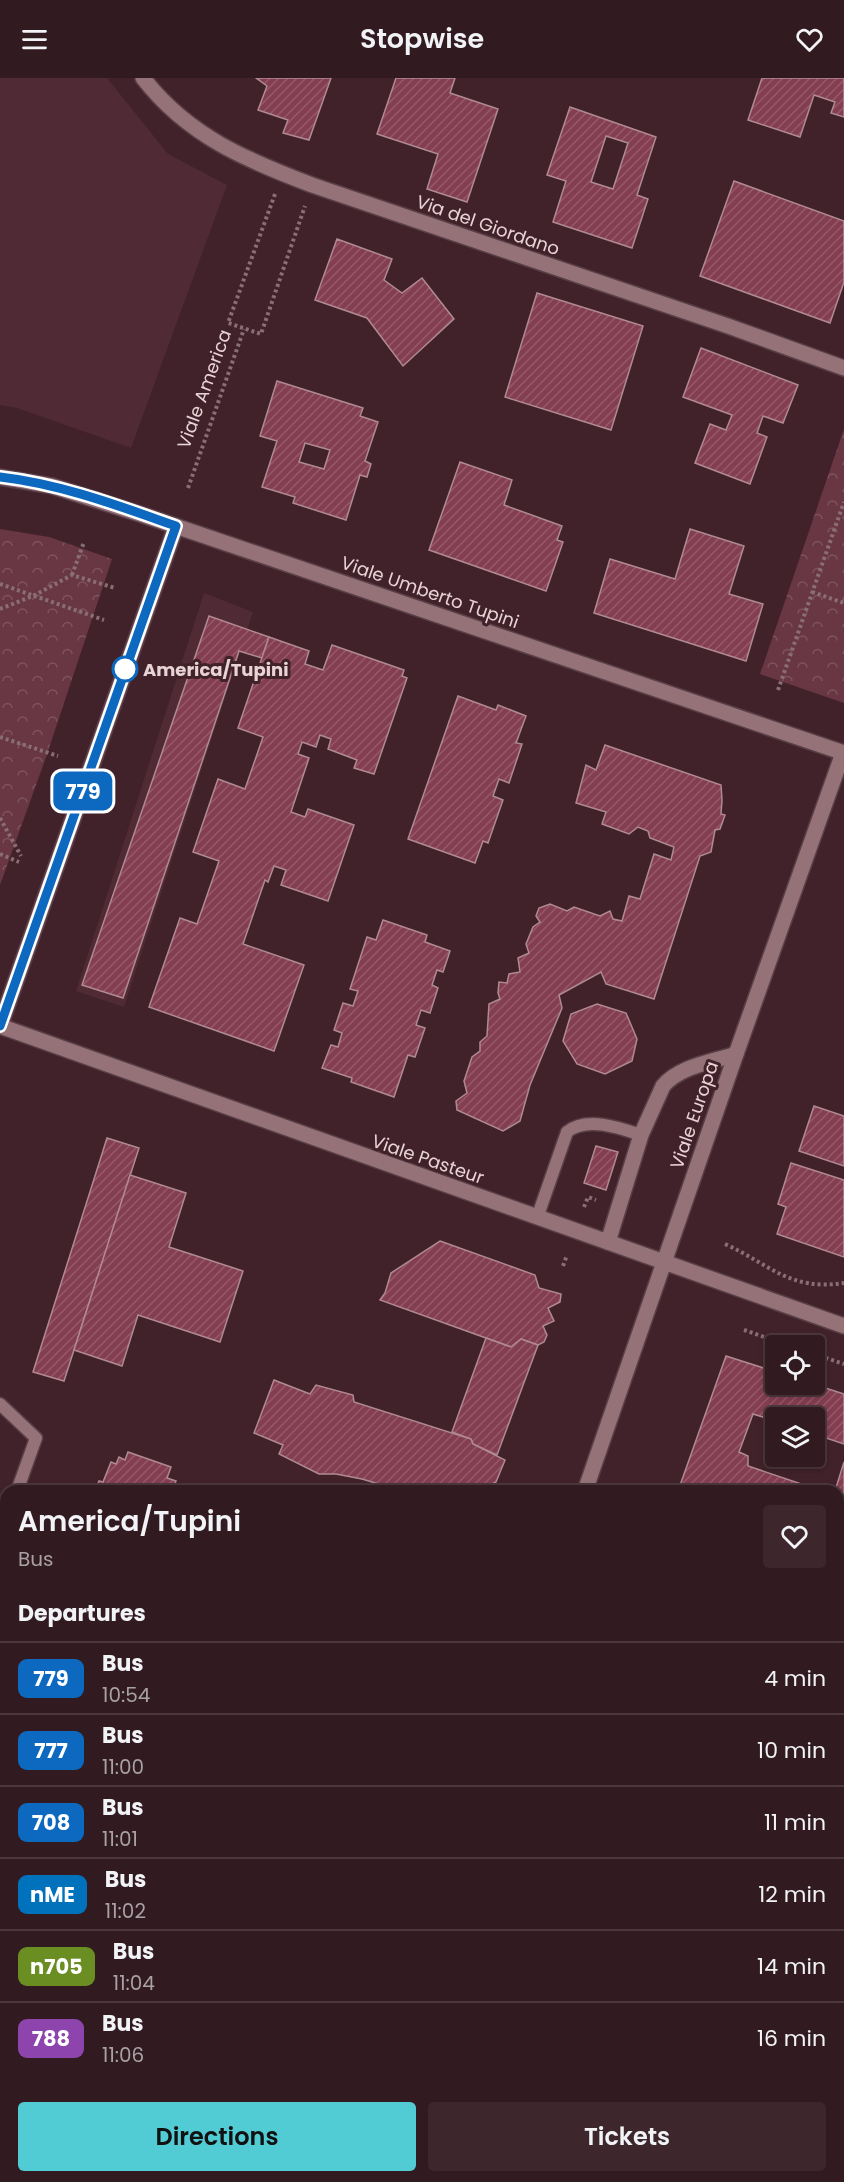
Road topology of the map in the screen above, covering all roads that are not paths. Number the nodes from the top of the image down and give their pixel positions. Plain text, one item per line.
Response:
1 (143, 78) edge
2 (844, 368) edge
3 (0, 477) edge
4 (176, 526) junction
5 (844, 753) edge
6 (0, 1026) edge
7 (736, 1054) junction
8 (641, 1135) junction
9 (537, 1218) junction
10 (608, 1242) junction
11 (665, 1263) junction
12 (844, 1326) edge
13 (0, 1404) edge
14 (19, 1485) edge
15 (587, 1485) edge

1 - 2 street, Via del Giordano
3 - 4 street, Viale Umberto Tupini
4 - 5 street, Viale Umberto Tupini
4 - 6 street
5 - 7 street, Viale Europa
6 - 9 street, Viale Pasteur
7 - 8 street
7 - 11 street, Viale Europa
8 - 9 lane
8 - 10 street
9 - 10 street, Viale Pasteur
10 - 11 street, Viale Pasteur
11 - 12 street, Viale Pasteur
11 - 15 street, Viale Europa
13 - 14 lane

